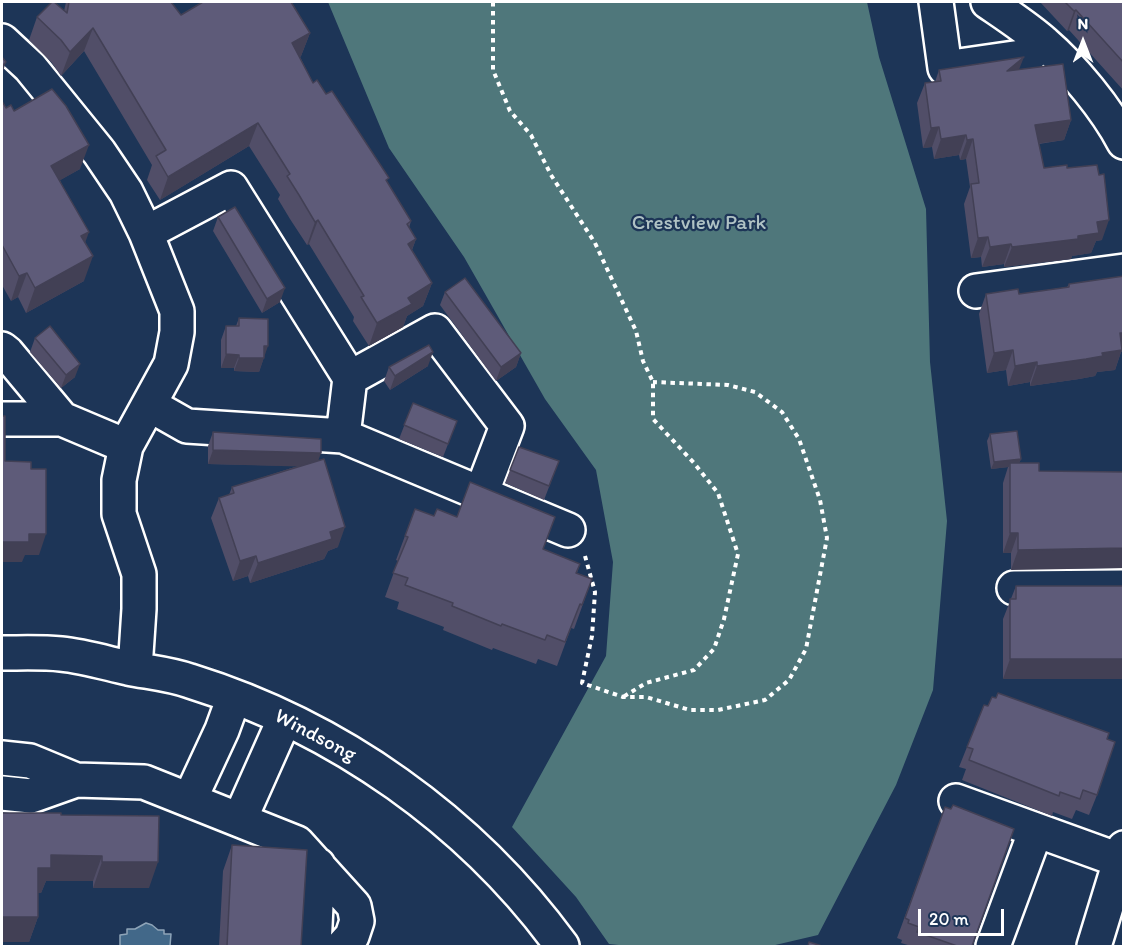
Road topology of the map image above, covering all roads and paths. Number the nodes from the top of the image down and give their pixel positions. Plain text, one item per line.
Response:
1 (493, 2) edge
2 (936, 2) edge
3 (988, 2) edge
4 (2, 41) edge
5 (1044, 43) junction
6 (1124, 142) edge
7 (146, 232) junction
8 (1124, 271) edge
9 (976, 291) dead end
10 (2, 350) edge
11 (350, 378) junction
12 (653, 382) junction
13 (150, 405) junction
14 (2, 419) edge
15 (62, 419) junction
16 (344, 436) junction
17 (126, 446) junction
18 (481, 494) junction
19 (568, 530) joint
20 (1124, 587) edge
21 (1014, 588) edge
22 (2, 653) edge
23 (135, 669) junction
24 (234, 697) junction
25 (622, 697) junction
26 (285, 718) junction
27 (2, 758) edge
28 (76, 780) junction
29 (2, 794) edge
30 (190, 799) junction
31 (956, 801) dead end
32 (240, 819) junction
33 (1036, 830) junction
34 (1121, 854) edge
35 (318, 865) junction
36 (1107, 932) edge
37 (314, 946) edge
38 (343, 946) edge
39 (562, 946) edge
40 (993, 946) edge

1 - 12 path
2 - 5 street
3 - 5 street
4 - 7 street
5 - 6 street
7 - 11 street
7 - 13 street
8 - 9 street
10 - 15 street
11 - 16 street
11 - 18 street
12 - 25 path
12 - 25 path
13 - 16 street
13 - 17 street
14 - 15 street
15 - 17 street
16 - 18 street
17 - 23 street
18 - 19 street
19 - 25 path
20 - 21 street
22 - 23 street, Windsong
23 - 24 street, Windsong
24 - 26 street, Windsong
24 - 30 street
26 - 32 street
26 - 39 street, Windsong
27 - 28 street
28 - 29 street
28 - 30 street
30 - 32 street
31 - 33 street
32 - 35 street
33 - 34 street
33 - 40 street
34 - 36 street
35 - 37 street
35 - 38 street

